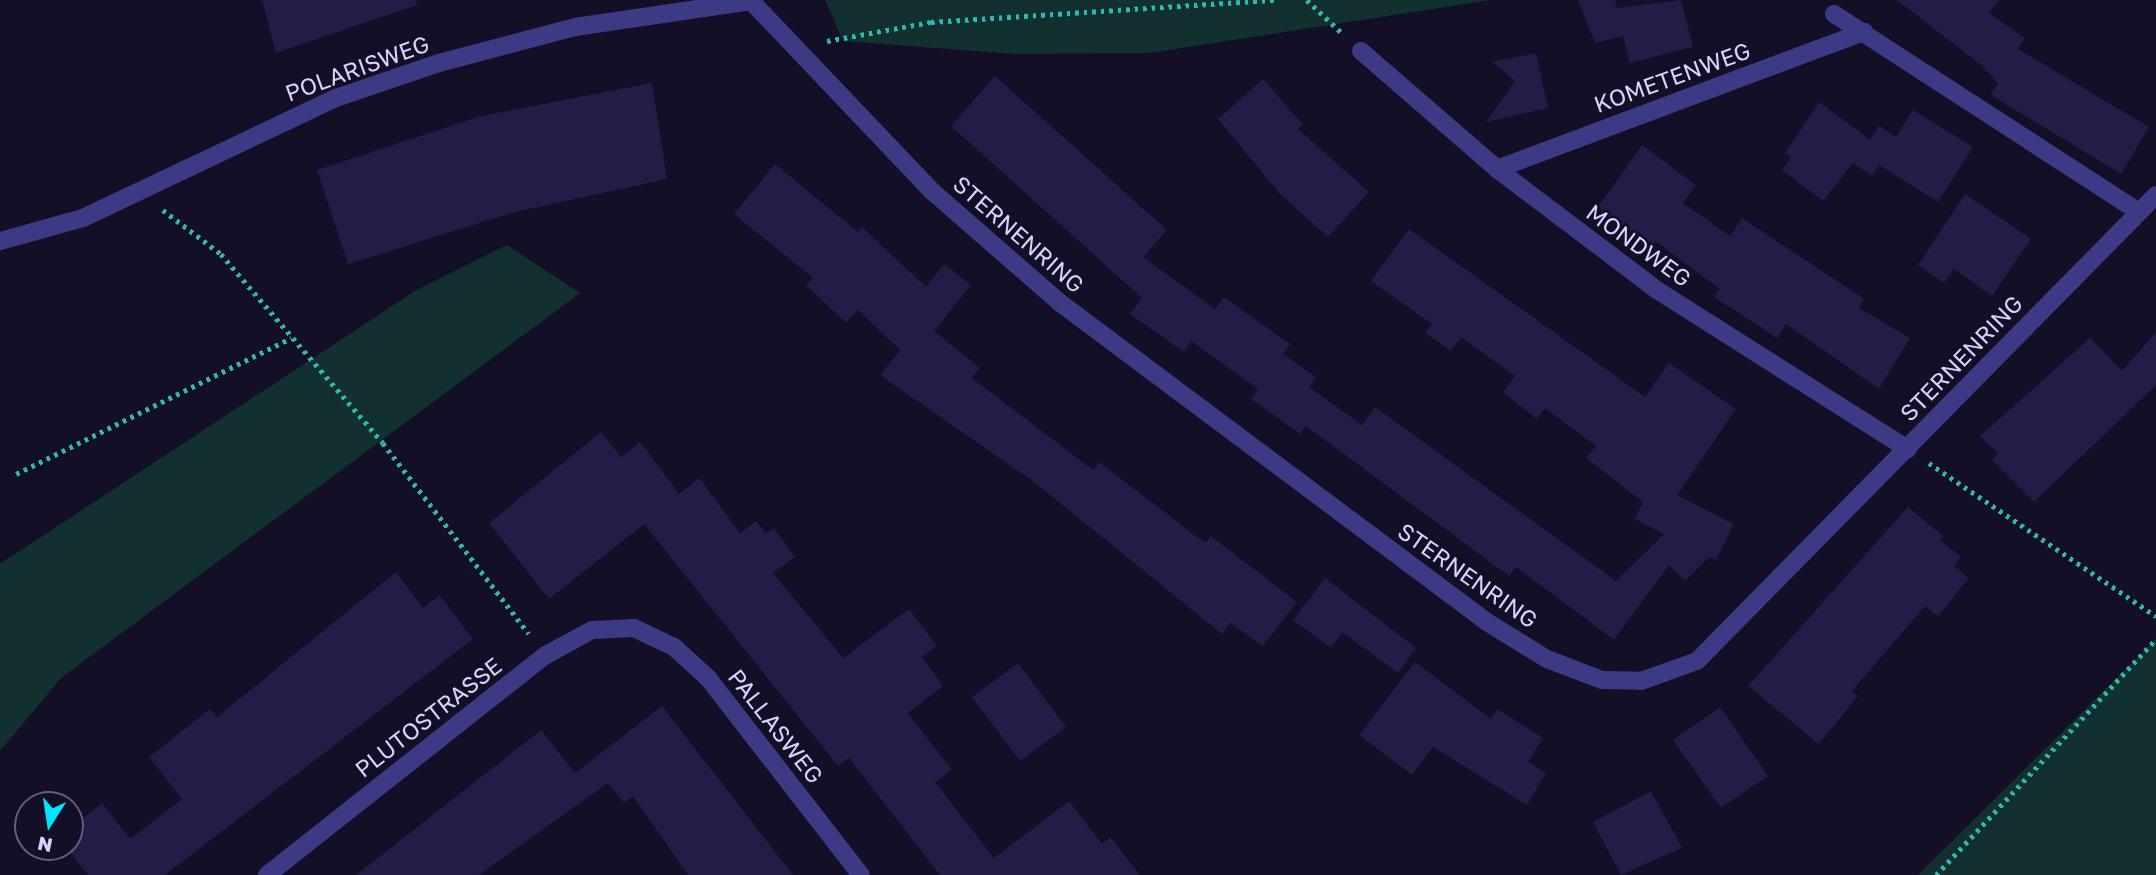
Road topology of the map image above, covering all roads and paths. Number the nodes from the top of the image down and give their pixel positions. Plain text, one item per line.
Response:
1 (1275, 0) edge
2 (1307, 0) edge
3 (751, 1) edge
4 (1834, 14) dead end
5 (1864, 32) junction
6 (802, 48) junction
7 (1361, 51) joint
8 (1497, 169) junction
9 (138, 191) junction
10 (2156, 195) edge
11 (2136, 210) junction
12 (0, 241) edge
13 (291, 338) junction
14 (1908, 449) junction
15 (16, 474) dead end
16 (2156, 616) edge
17 (634, 628) joint
18 (2156, 639) edge
19 (546, 655) junction
20 (267, 875) edge
21 (861, 875) edge
22 (1936, 875) edge

1 - 6 path
2 - 7 path
3 - 6 street, STERNENRING
3 - 9 street, POLARISWEG
4 - 5 street
5 - 8 street, KOMETENWEG
5 - 11 street
6 - 14 street, STERNENRING
7 - 8 street, MONDWEG
8 - 14 street, MONDWEG
9 - 12 street, POLARISWEG
9 - 13 path
10 - 11 street, STERNENRING
11 - 14 street, STERNENRING
13 - 15 path
13 - 19 path
14 - 16 path
17 - 19 street, PLUTOSTRASSE
17 - 21 street, PALLASWEG
18 - 22 path
19 - 20 street, PLUTOSTRASSE

